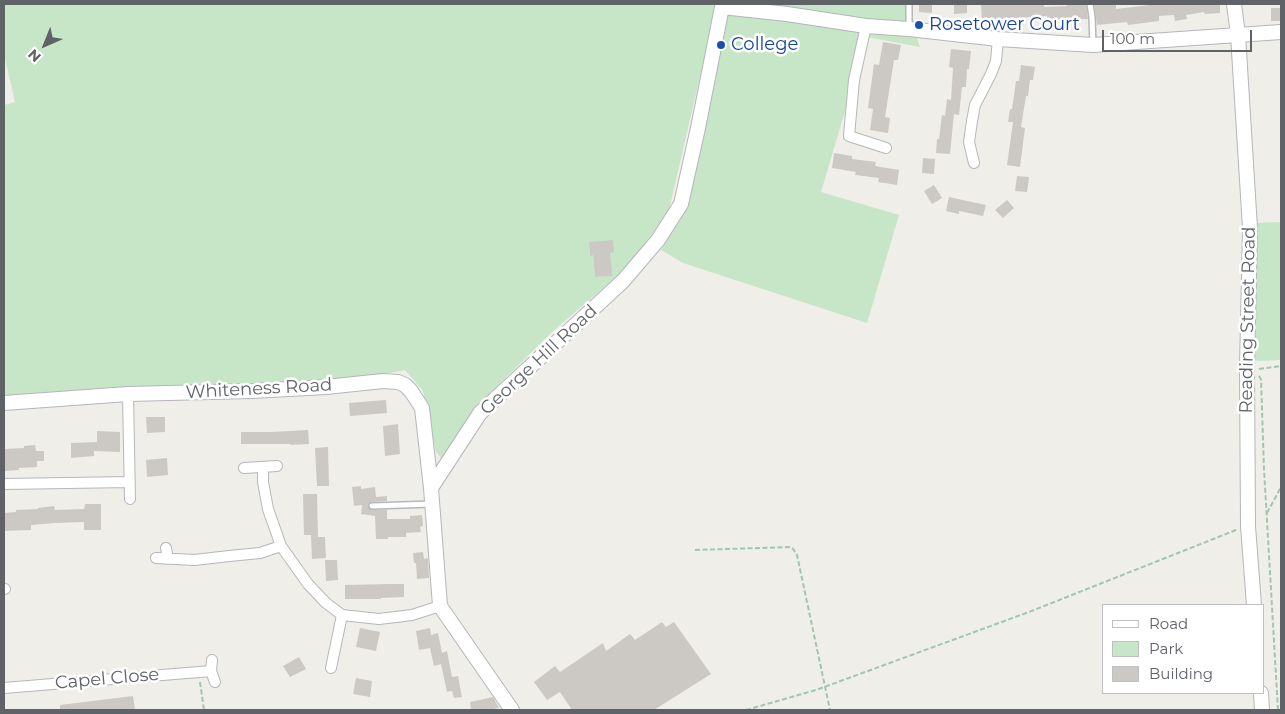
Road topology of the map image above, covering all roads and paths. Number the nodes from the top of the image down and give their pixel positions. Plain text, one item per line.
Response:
1 (909, 4) edge
2 (1090, 4) edge
3 (1234, 4) edge
4 (716, 5) edge
5 (866, 26) junction
6 (909, 29) junction
7 (1281, 32) edge
8 (1238, 35) junction
9 (998, 39) junction
10 (1093, 45) junction
11 (886, 148) dead end
12 (974, 163) dead end
13 (1281, 366) edge
14 (128, 394) junction
15 (4, 403) edge
16 (277, 466) dead end
17 (262, 467) junction
18 (244, 468) dead end
19 (129, 482) junction
20 (4, 484) edge
21 (1281, 486) edge
22 (431, 488) junction
23 (130, 499) dead end
24 (432, 504) junction
25 (372, 506) dead end
26 (1266, 513) junction
27 (1248, 526) junction
28 (281, 546) junction
29 (166, 548) dead end
30 (695, 550) dead end
31 (156, 558) dead end
32 (168, 558) junction
33 (1254, 604) edge
34 (440, 606) junction
35 (342, 615) junction
36 (212, 660) dead end
37 (331, 668) dead end
38 (211, 671) junction
39 (199, 672) junction
40 (215, 682) dead end
41 (825, 687) junction
42 (4, 688) edge
43 (1261, 694) edge
44 (204, 710) edge
45 (512, 710) edge
46 (746, 710) edge
47 (830, 710) edge
48 (1262, 710) edge
49 (1278, 710) edge

1 - 6 lane
2 - 10 lane
3 - 8 street, Reading Street Road
4 - 5 street
4 - 22 street, George Hill Road
5 - 6 street
5 - 11 street
6 - 9 street
7 - 8 street
8 - 10 street
8 - 27 street, Reading Street Road
9 - 10 street
9 - 12 street
13 - 26 path
14 - 15 street, Whiteness Road
14 - 19 street
14 - 22 street, Whiteness Road
16 - 17 street
17 - 18 street
17 - 28 street
19 - 20 street
19 - 23 street
21 - 26 path
22 - 24 street
24 - 25 lane
24 - 34 street
26 - 49 path
27 - 33 street, Reading Street Road
27 - 41 path
28 - 32 street
28 - 35 street
29 - 32 street
30 - 41 path
31 - 32 street
34 - 35 street
34 - 45 street
35 - 37 street
36 - 38 street
38 - 39 street, Capel Close
38 - 40 street
39 - 42 street, Capel Close
39 - 44 path
41 - 46 path
41 - 47 path
43 - 48 street

